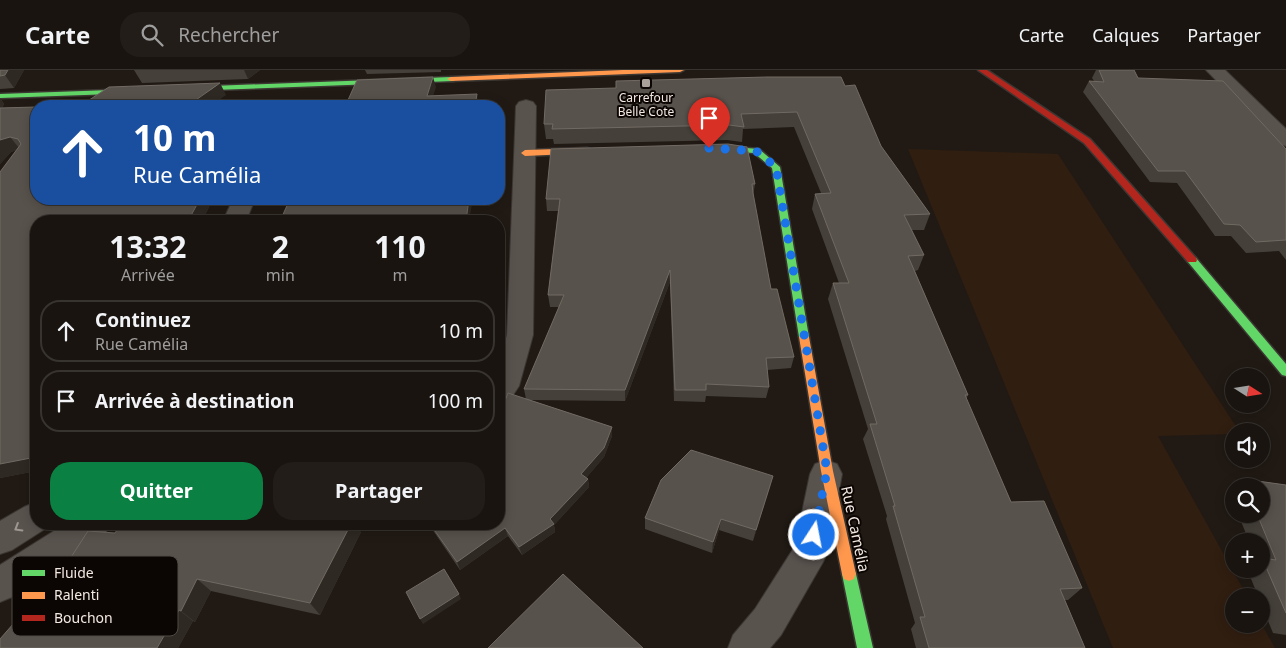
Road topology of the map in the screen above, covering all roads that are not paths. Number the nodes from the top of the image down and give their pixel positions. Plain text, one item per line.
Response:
1 (680, 70) edge
2 (982, 70) edge
3 (1215, 70) edge
4 (178, 89) edge
5 (148, 91) edge
6 (0, 96) edge
7 (526, 106) dead end
8 (1286, 140) edge
9 (698, 148) edge
10 (602, 151) edge
11 (525, 153) junction
12 (1286, 372) edge
13 (505, 386) edge
14 (827, 471) junction
15 (30, 521) edge
16 (84, 530) edge
17 (0, 539) edge
18 (44, 556) edge
19 (12, 577) edge
20 (0, 585) edge
21 (746, 648) edge
22 (865, 648) edge

1 - 4 street
2 - 12 street
3 - 8 street
5 - 6 street
7 - 11 street
9 - 14 street, Rue Camélia
10 - 11 street
11 - 13 street
14 - 21 street
14 - 22 street, Rue Camélia
15 -> 17 street
16 - 18 street
19 - 20 street

